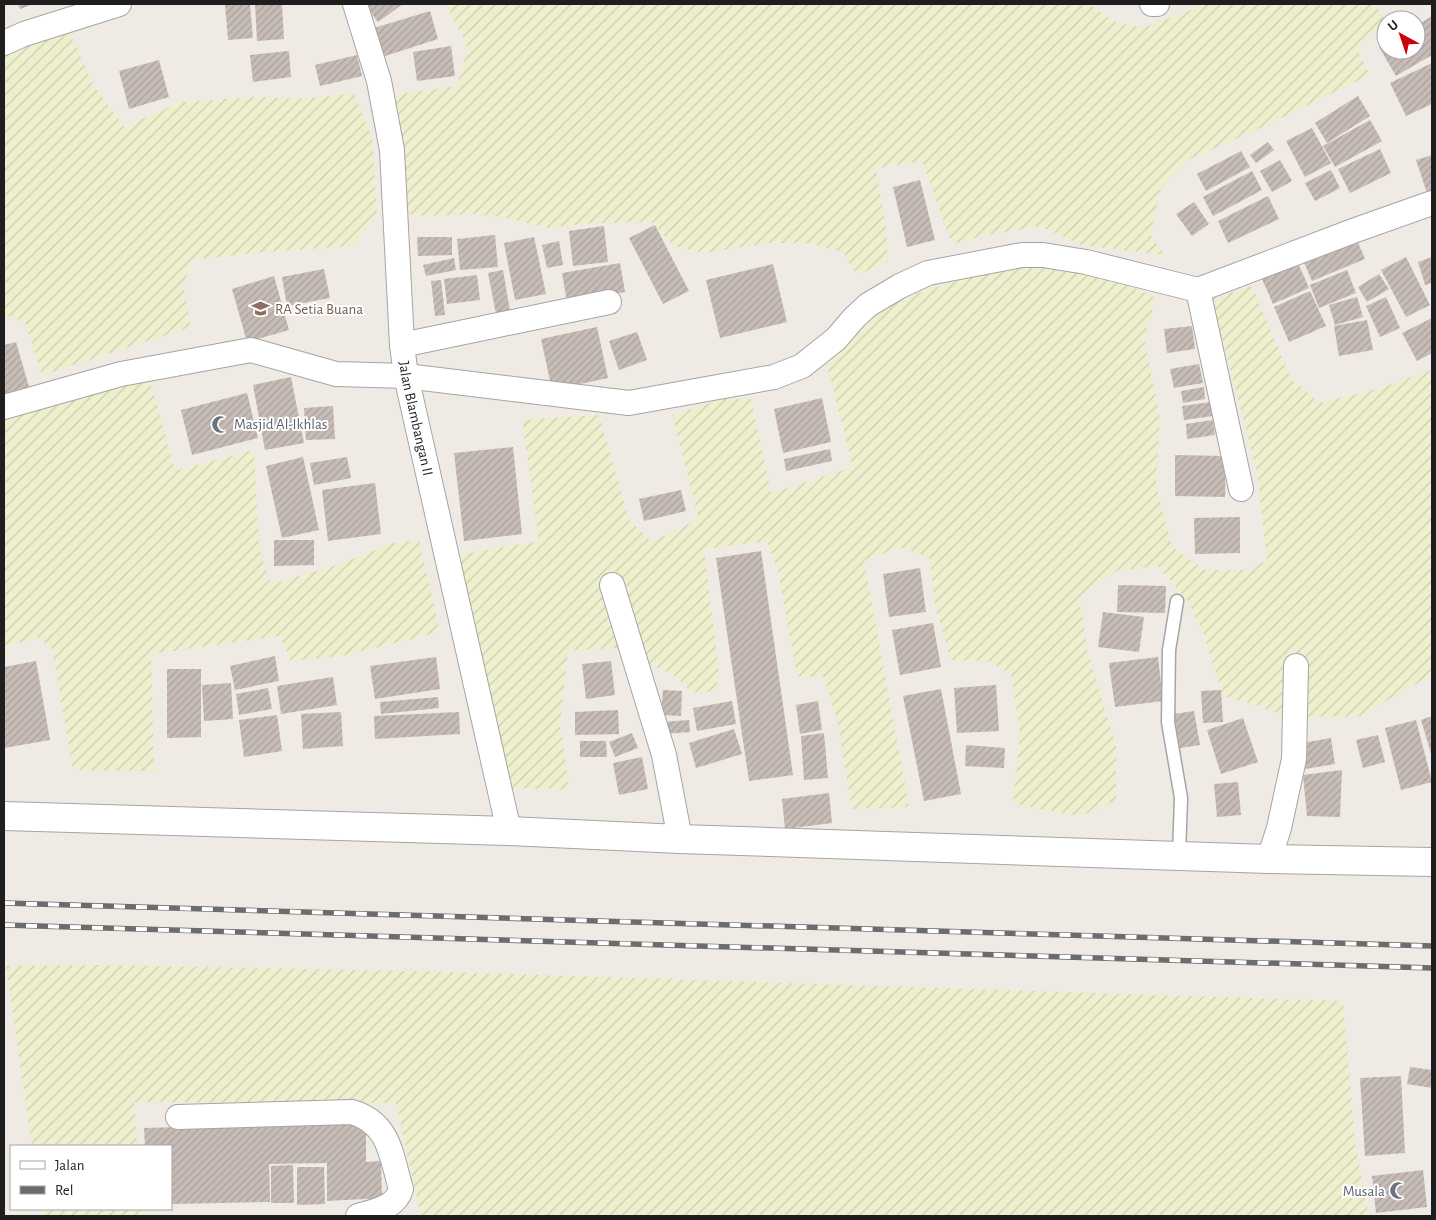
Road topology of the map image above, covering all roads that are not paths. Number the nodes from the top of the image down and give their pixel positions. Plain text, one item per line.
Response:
1 (119, 4) edge
2 (356, 4) edge
3 (1152, 4) edge
4 (1157, 4) edge
5 (4, 43) edge
6 (1432, 203) edge
7 (1198, 290) junction
8 (609, 302) dead end
9 (402, 345) junction
10 (406, 376) junction
11 (4, 407) edge
12 (1242, 489) dead end
13 (612, 585) dead end
14 (1177, 601) dead end
15 (1296, 666) dead end
16 (4, 816) edge
17 (509, 831) junction
18 (680, 839) junction
19 (1179, 855) junction
20 (1269, 858) junction
21 (1432, 862) edge
22 (178, 1117) dead end
23 (358, 1216) edge

1 - 5 street
2 - 9 street, Jalan Blambangan II
3 - 4 street
6 - 7 street
7 - 10 street
7 - 12 street
8 - 9 street
9 - 10 street, Jalan Blambangan II
10 - 11 street
10 - 17 street, Jalan Blambangan II
13 - 18 street
14 - 19 lane
15 - 20 street
16 - 17 street
17 - 18 street
18 - 19 street
19 - 20 street
20 - 21 street
22 - 23 street

